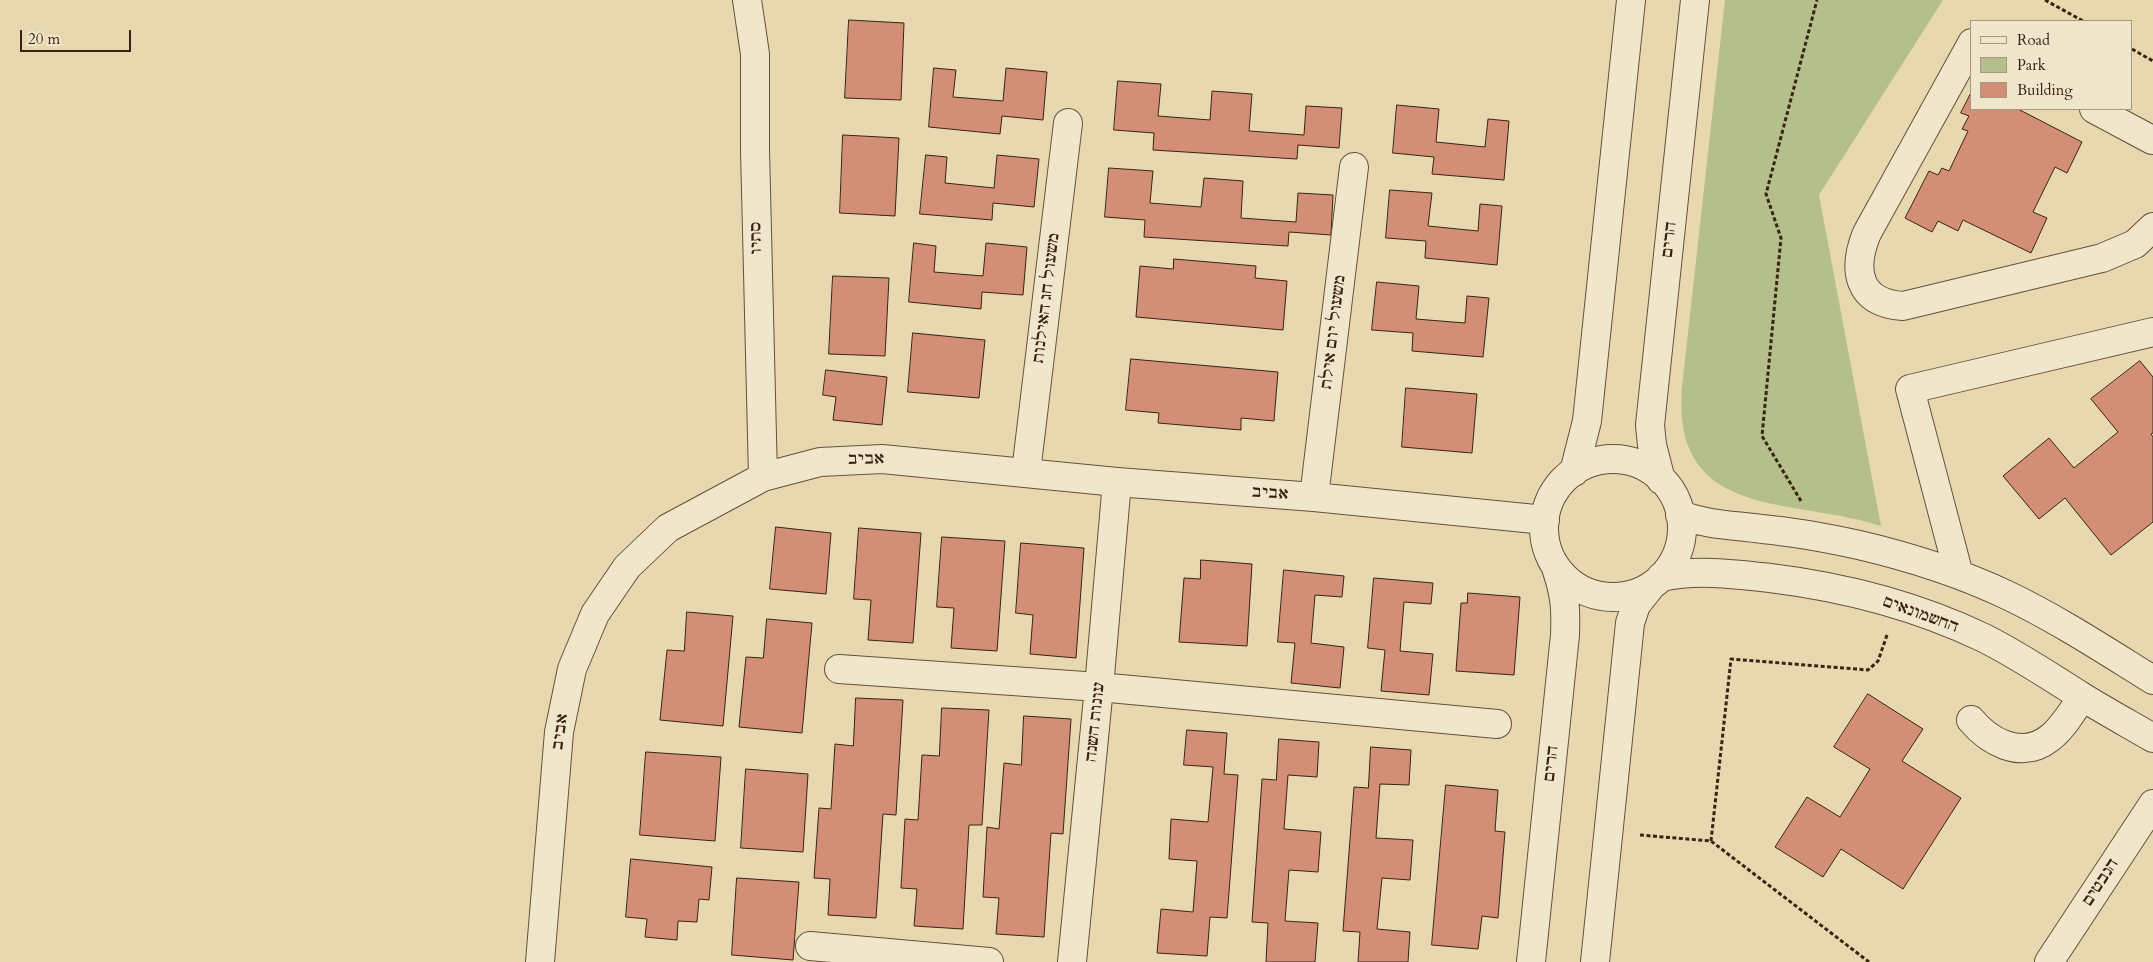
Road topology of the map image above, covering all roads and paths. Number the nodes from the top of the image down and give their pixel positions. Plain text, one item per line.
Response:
1 (747, 0) edge
2 (1631, 0) edge
3 (1695, 0) edge
4 (1817, 0) edge
5 (2045, 0) edge
6 (2081, 20) edge
7 (1970, 47) edge
8 (2133, 50) edge
9 (2153, 61) edge
10 (2096, 110) edge
11 (1068, 122) dead end
12 (2152, 140) edge
13 (1354, 168) dead end
14 (2153, 228) edge
15 (2153, 332) edge
16 (1026, 472) junction
17 (1574, 472) junction
18 (763, 477) junction
19 (1661, 480) junction
20 (1116, 482) junction
21 (1314, 497) junction
22 (1680, 515) junction
23 (1544, 520) junction
24 (1824, 538) junction
25 (1555, 566) junction
26 (1959, 574) junction
27 (1656, 581) junction
28 (1897, 605) junction
29 (839, 669) dead end
30 (2153, 680) edge
31 (1099, 687) junction
32 (2082, 697) junction
33 (1971, 720) dead end
34 (1497, 724) dead end
35 (2153, 738) edge
36 (2153, 804) edge
37 (1608, 832) junction
38 (1711, 842) junction
39 (810, 946) dead end
40 (540, 962) edge
41 (988, 962) edge
42 (1072, 962) edge
43 (1531, 962) edge
44 (1595, 962) edge
45 (1869, 962) edge
46 (2049, 962) edge

1 - 18 street, סתיו
2 - 17 street
3 - 19 street, הרים
4 - 24 path
5 - 6 path
7 - 14 street
8 - 9 path
10 - 12 street
11 - 16 street, משעול חג האילנות
13 - 21 street, משעול יום אילת
15 - 26 street
16 - 18 street, אביב
16 - 20 street, אביב
17 - 19 street
17 - 23 street
18 - 40 street, אביב
19 - 22 street
20 - 21 street, אביב
20 - 31 street, עונות השנה
21 - 23 street, אביב
22 - 24 street
22 - 27 street
23 - 25 street
24 - 26 street
25 - 27 street
25 - 43 street, הרים
26 - 30 street
27 - 28 street, החשמונאים
27 - 37 street
28 - 32 street, החשמונאים
28 - 38 path
29 - 31 street
31 - 34 street
31 - 42 street, עונות השנה
32 - 33 street
32 - 35 street, החשמונאים
36 - 46 street, הנבטים
37 - 38 path
37 - 44 street
38 - 45 path
39 - 41 street

